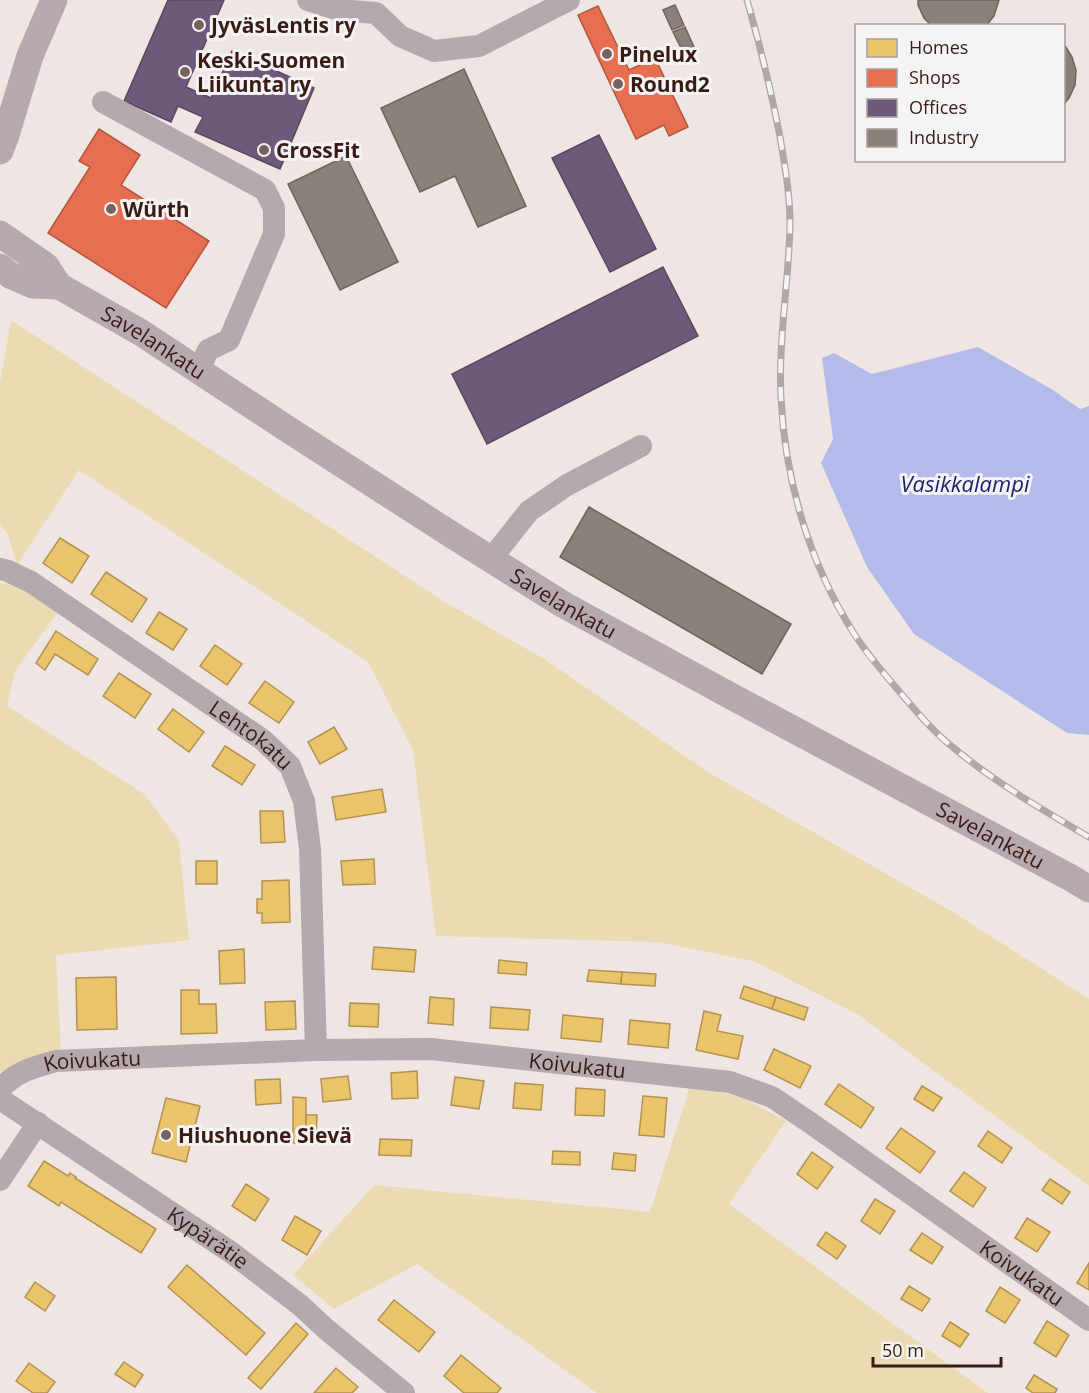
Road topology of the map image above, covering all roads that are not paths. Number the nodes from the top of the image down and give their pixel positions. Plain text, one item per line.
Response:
1 (54, 0) edge
2 (308, 0) edge
3 (569, 0) edge
4 (30, 56) junction
5 (0, 100) edge
6 (103, 102) dead end
7 (0, 151) edge
8 (0, 234) edge
9 (0, 267) edge
10 (59, 286) junction
11 (199, 370) junction
12 (641, 446) dead end
13 (491, 559) junction
14 (0, 569) edge
15 (1089, 889) edge
16 (316, 1050) junction
17 (0, 1089) edge
18 (0, 1099) edge
19 (38, 1123) junction
20 (0, 1180) edge
21 (1089, 1320) edge
22 (405, 1393) edge

1 - 4 main road
2 - 3 street
4 - 5 main road
4 - 7 main road
6 - 11 street
8 - 10 main road, Savelankatu
9 - 10 main road, Savelankatu
10 - 11 main road, Savelankatu
11 - 13 main road, Savelankatu
12 - 13 street
13 - 15 main road, Savelankatu
14 - 16 street, Lehtokatu
16 - 17 street, Koivukatu
16 - 21 street, Koivukatu
18 - 19 street, Kypärätie
19 - 20 street
19 - 22 street, Kypärätie

